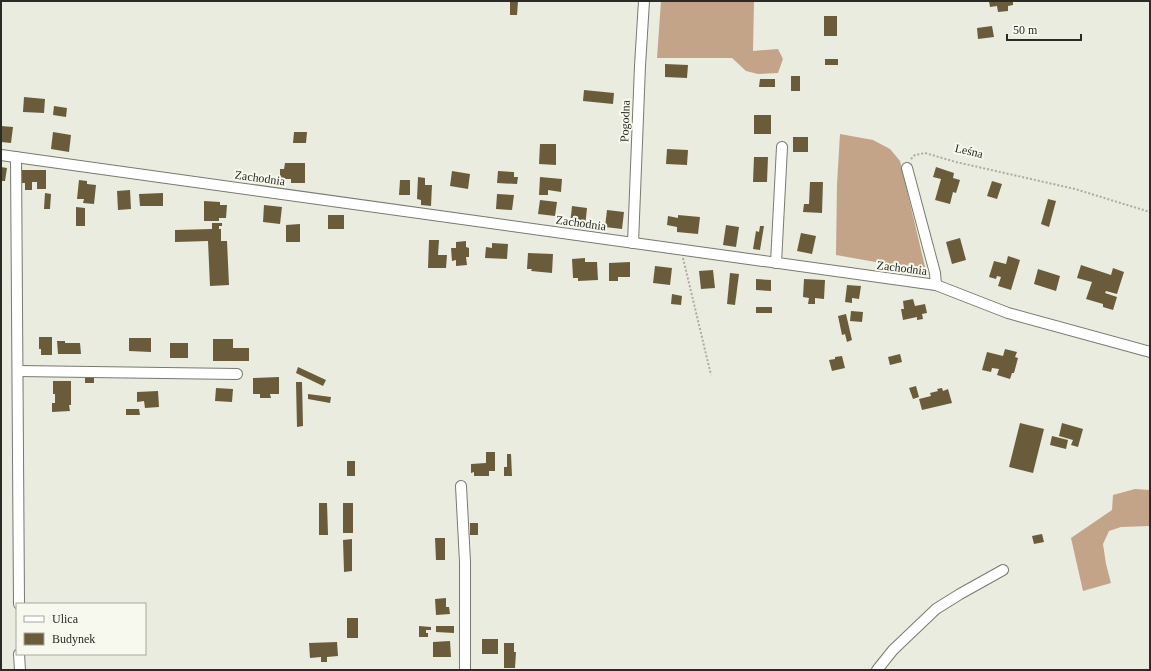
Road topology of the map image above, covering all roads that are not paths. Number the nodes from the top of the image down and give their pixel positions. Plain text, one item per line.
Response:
1 (644, 1) edge
2 (782, 147) dead end
3 (1, 155) edge
4 (16, 157) junction
5 (907, 168) road end
6 (633, 243) junction
7 (776, 263) junction
8 (936, 285) junction
9 (1150, 352) edge
10 (18, 370) junction
11 (237, 374) dead end
12 (461, 486) dead end
13 (1003, 570) dead end
14 (19, 603) edge
15 (19, 655) edge
16 (20, 670) edge
17 (465, 670) edge
18 (877, 670) edge

1 - 6 street, Pogodna
2 - 7 street
3 - 4 street, Zachodnia
4 - 6 street, Zachodnia
4 - 10 street
5 - 8 street
6 - 7 street, Zachodnia
7 - 8 street, Zachodnia
8 - 9 street, Zachodnia
10 - 11 street
10 - 14 street
12 - 17 street
13 - 18 street
15 - 16 street

